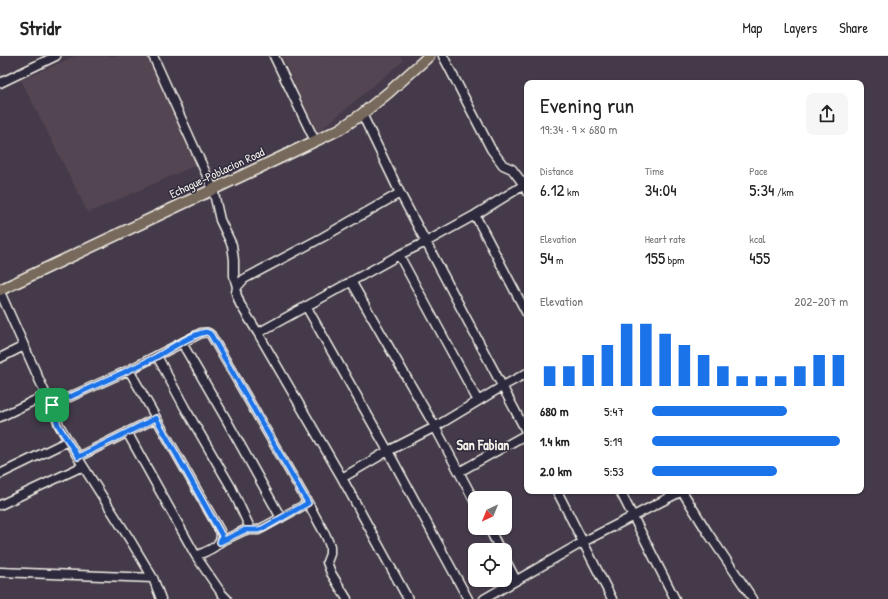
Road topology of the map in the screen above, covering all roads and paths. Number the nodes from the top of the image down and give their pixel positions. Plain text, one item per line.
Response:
1 (56, 56) edge
2 (153, 56) edge
3 (274, 56) edge
4 (429, 56) edge
5 (443, 56) edge
6 (0, 83) edge
7 (362, 114) junction
8 (315, 141) junction
9 (524, 187) edge
10 (213, 189) junction
11 (524, 189) edge
12 (400, 193) junction
13 (474, 215) junction
14 (426, 242) junction
15 (399, 255) junction
16 (351, 281) junction
17 (237, 287) junction
18 (0, 291) edge
19 (306, 306) junction
20 (524, 308) edge
21 (258, 333) junction
22 (182, 343) junction
23 (24, 346) junction
24 (157, 356) junction
25 (0, 358) edge
26 (129, 370) junction
27 (524, 375) edge
28 (503, 386) junction
29 (46, 395) junction
30 (478, 401) junction
31 (52, 405) junction
32 (0, 417) edge
33 (156, 418) junction
34 (435, 427) junction
35 (524, 428) edge
36 (127, 432) junction
37 (524, 436) edge
38 (68, 441) junction
39 (388, 451) junction
40 (78, 457) junction
41 (83, 466) junction
42 (459, 472) junction
43 (0, 474) edge
44 (342, 478) junction
45 (469, 491) edge
46 (559, 494) edge
47 (622, 494) edge
48 (676, 494) edge
49 (684, 494) edge
50 (308, 503) junction
51 (0, 505) edge
52 (633, 516) junction
53 (281, 518) junction
54 (251, 530) junction
55 (220, 542) junction
56 (583, 542) junction
57 (196, 556) junction
58 (0, 572) edge
59 (512, 572) edge
60 (153, 578) junction
61 (516, 580) junction
62 (161, 599) edge
63 (227, 599) edge
64 (346, 599) edge
65 (408, 599) edge
66 (468, 599) edge
67 (484, 599) edge
68 (612, 599) edge
69 (675, 599) edge
70 (754, 599) edge

1 - 6 street
2 - 10 street
3 - 8 street
4 - 7 main road, Echague-Poblacion Road
5 - 9 street
7 - 8 main road, Echague-Poblacion Road
7 - 12 street
8 - 10 main road, Echague-Poblacion Road
10 - 17 street
10 - 18 main road, Echague-Poblacion Road
11 - 13 street
12 - 14 street
12 - 17 street
13 - 14 street
13 - 20 street
14 - 15 street
14 - 28 street
15 - 16 street
15 - 30 street
16 - 19 street
16 - 34 street
17 - 21 street
18 - 23 street
19 - 21 street
19 - 39 street
21 - 44 street
22 - 24 street
22 - 50 street
22 - 53 street
23 - 25 street
23 - 29 street
24 - 26 street
24 - 54 street
26 - 31 street
26 - 33 street
27 - 28 street
28 - 30 street
28 - 35 street
29 - 31 street
29 - 32 street
30 - 34 street
31 - 38 street
33 - 36 street
33 - 55 street
34 - 39 street
34 - 42 street
36 - 40 street
36 - 57 street
37 - 42 street
38 - 40 street
38 - 43 street
39 - 44 street
39 - 66 street
40 - 41 street
41 - 51 street
41 - 60 street
42 - 45 street
44 - 65 street
46 - 56 street
47 - 52 street
48 - 52 street
49 - 70 street
50 - 53 street
50 - 64 street
52 - 56 street
52 - 69 street
53 - 54 street
54 - 55 street
55 - 57 street
56 - 61 street
56 - 68 street
57 - 63 street
58 - 60 street
59 - 61 street
60 - 62 street
61 - 67 street

